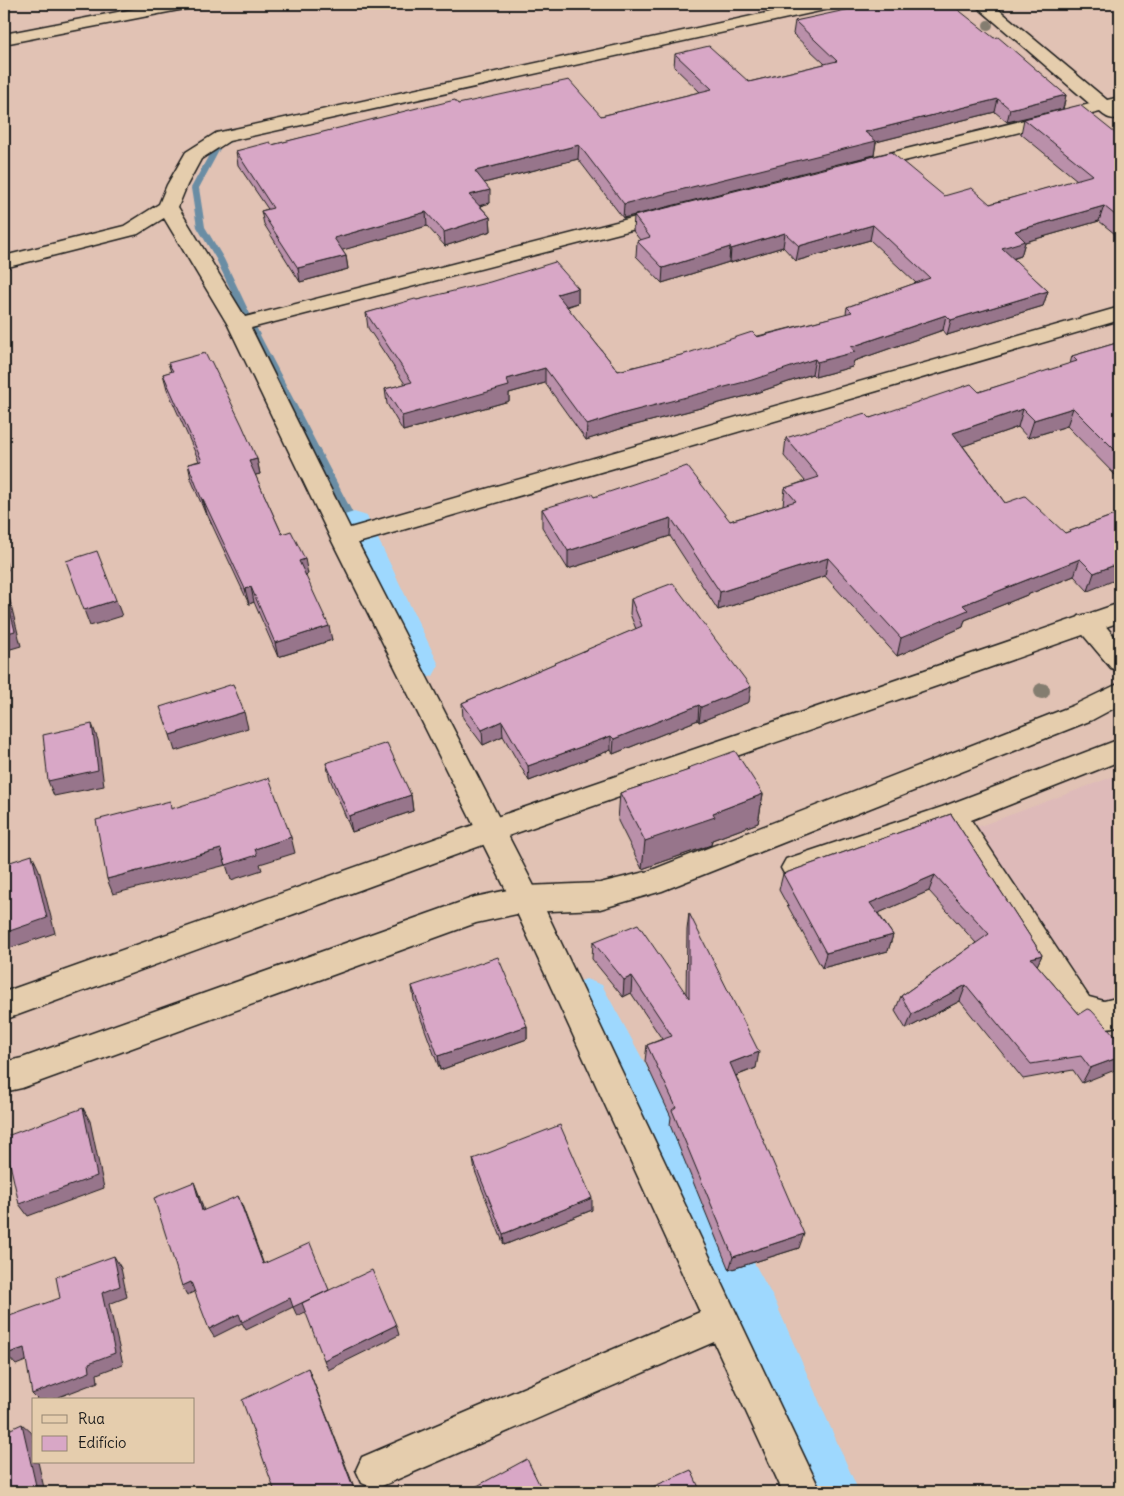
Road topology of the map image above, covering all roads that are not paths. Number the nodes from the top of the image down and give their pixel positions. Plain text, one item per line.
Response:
1 (184, 4) edge
2 (829, 4) edge
3 (982, 4) edge
4 (4, 39) edge
5 (1111, 104) edge
6 (1120, 120) edge
7 (845, 169) edge
8 (168, 207) junction
9 (692, 208) edge
10 (4, 262) edge
11 (1120, 314) edge
12 (239, 325) junction
13 (343, 539) junction
14 (1120, 612) edge
15 (1088, 623) junction
16 (1120, 661) edge
17 (1120, 692) edge
18 (1120, 750) edge
19 (952, 815) junction
20 (492, 830) junction
21 (796, 868) edge
22 (526, 900) junction
23 (4, 1006) edge
24 (1120, 1011) edge
25 (4, 1077) edge
26 (722, 1320) junction
27 (375, 1470) dead end
28 (802, 1492) edge

1 - 4 street
2 - 8 street
3 - 5 street
5 - 6 street
5 - 7 street
8 - 10 street
8 - 12 street
9 - 12 street
11 - 13 street
12 - 13 street
13 - 20 street
14 - 15 street
15 - 16 street
15 - 20 street
17 - 22 street
18 - 19 street
19 - 21 street
19 - 24 street
20 - 22 street
20 - 23 street
22 - 25 street
22 - 26 street
26 - 27 street
26 - 28 street

